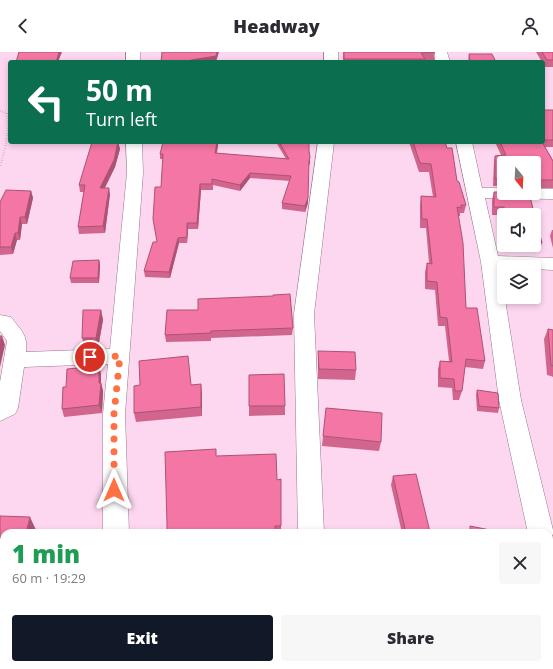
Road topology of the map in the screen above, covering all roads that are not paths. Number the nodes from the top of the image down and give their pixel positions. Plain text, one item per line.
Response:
1 (134, 144) edge
2 (326, 144) edge
3 (464, 144) edge
4 (475, 193) junction
5 (553, 194) edge
6 (490, 262) junction
7 (553, 264) edge
8 (0, 322) edge
9 (120, 356) junction
10 (14, 360) junction
11 (0, 412) edge
12 (116, 529) edge
13 (311, 529) edge
14 (540, 529) edge

1 - 9 street
2 - 13 street
3 - 4 street
4 - 5 street
4 - 6 street
6 - 7 street
6 - 14 street
8 - 10 street
9 - 10 street
9 - 12 street
10 - 11 street

